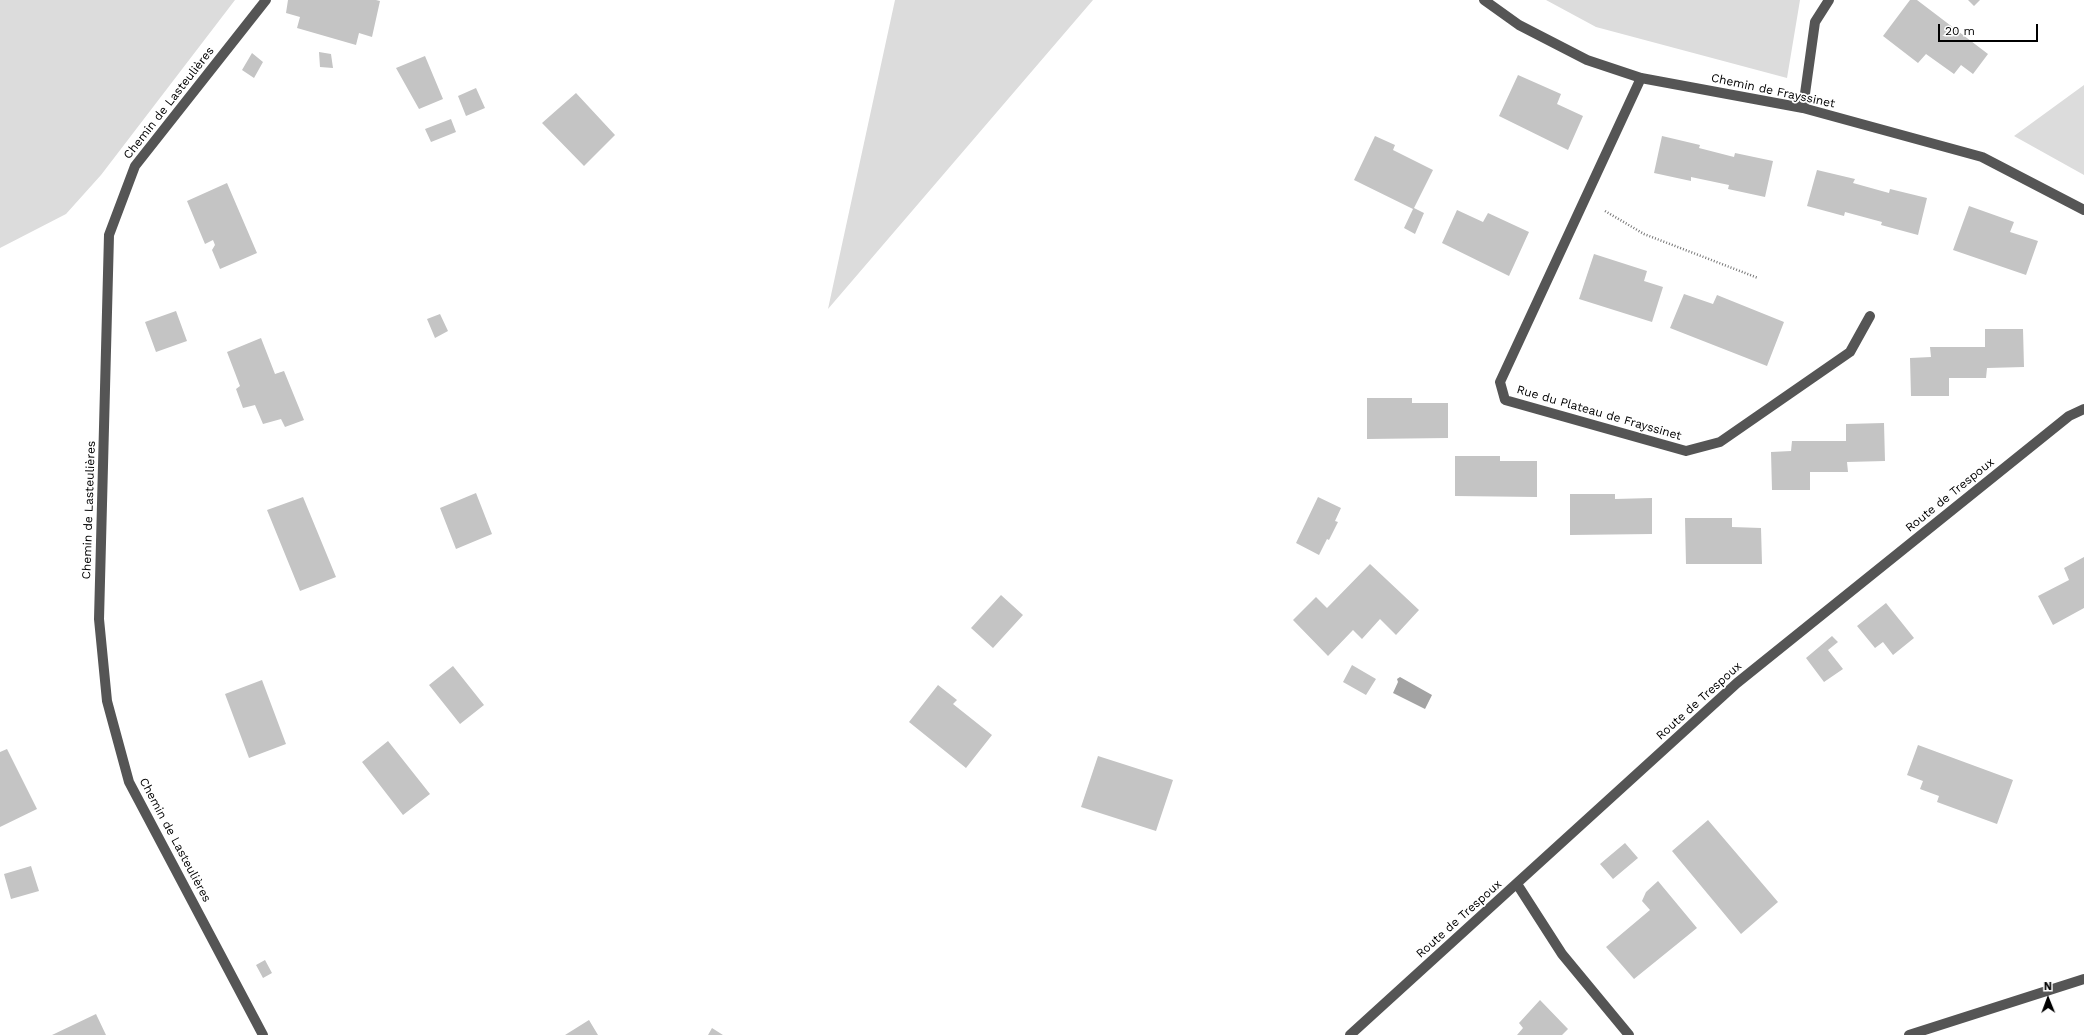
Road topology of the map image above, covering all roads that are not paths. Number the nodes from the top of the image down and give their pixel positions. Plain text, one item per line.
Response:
1 (266, 0) edge
2 (1484, 0) edge
3 (1829, 0) edge
4 (1641, 78) junction
5 (1803, 108) junction
6 (2084, 210) edge
7 (1870, 316) dead end
8 (2084, 408) edge
9 (1517, 884) junction
10 (2084, 979) edge
11 (263, 1035) edge
12 (1350, 1035) edge
13 (1629, 1035) edge
14 (1909, 1035) edge

1 - 11 street, Chemin de Lasteulières
2 - 4 street, Chemin de Frayssinet
3 - 5 street
4 - 5 street, Chemin de Frayssinet
4 - 7 street, Rue du Plateau de Frayssinet
5 - 6 street, Chemin de Frayssinet
8 - 9 street, Route de Trespoux
9 - 12 street, Route de Trespoux
9 - 13 street
10 - 14 street

